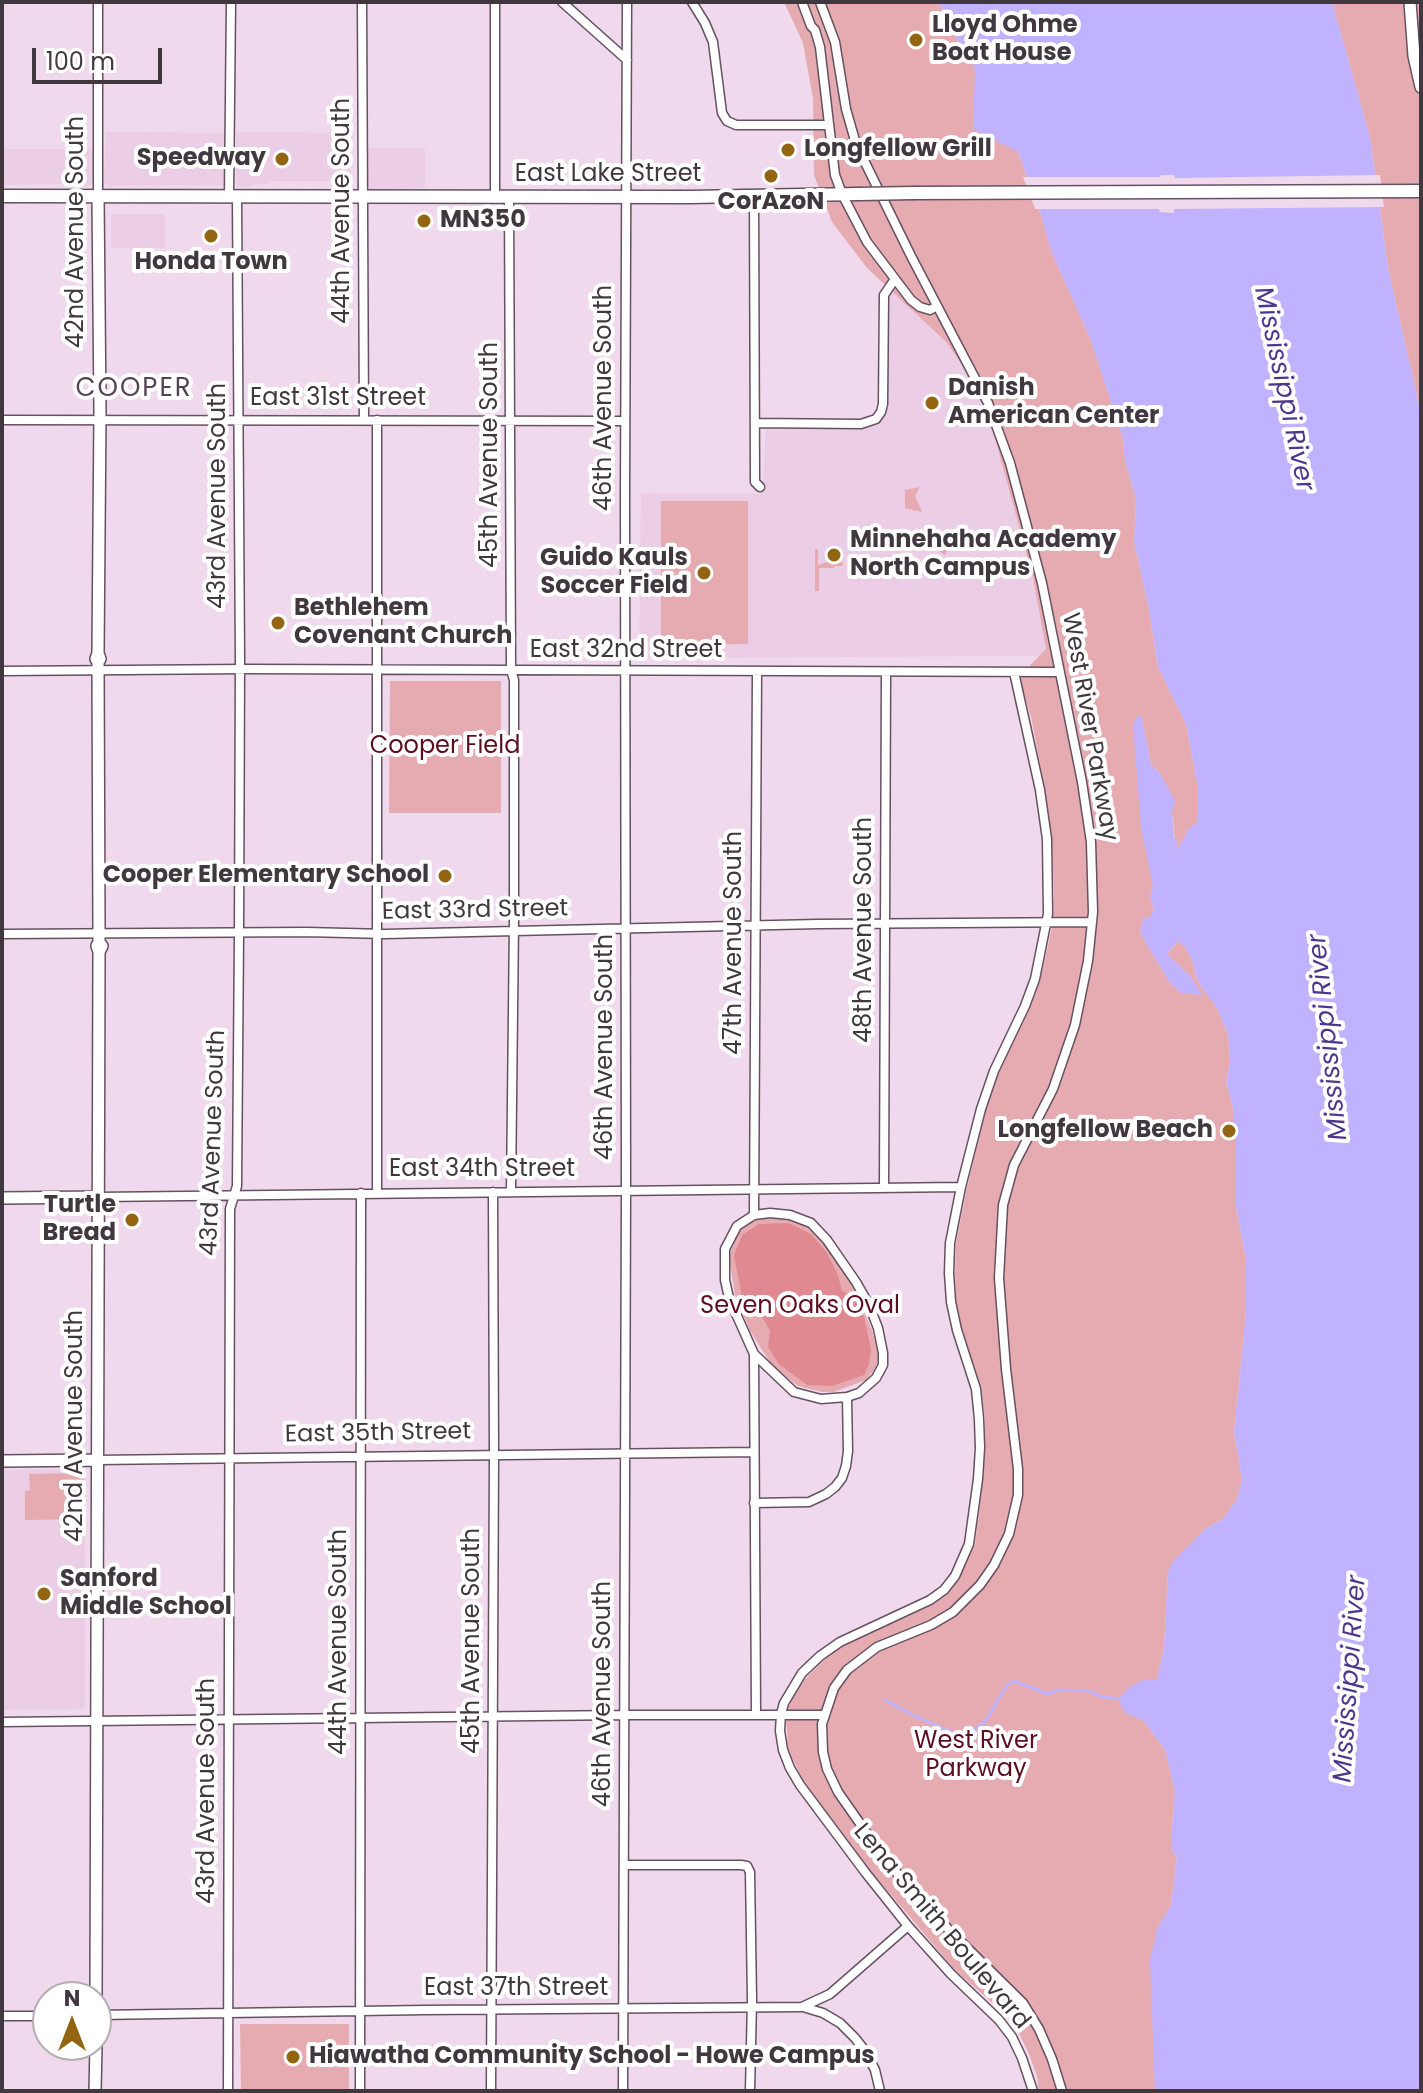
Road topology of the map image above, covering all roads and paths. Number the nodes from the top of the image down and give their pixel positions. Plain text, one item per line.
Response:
1 (98, 2) edge
2 (231, 2) edge
3 (362, 2) edge
4 (495, 2) edge
5 (562, 2) edge
6 (627, 2) edge
7 (692, 2) edge
8 (802, 2) edge
9 (820, 2) edge
10 (1410, 2) edge
11 (825, 12) junction
12 (815, 30) junction
13 (1416, 32) edge
14 (627, 60) junction
15 (1421, 87) edge
16 (829, 125) junction
17 (1421, 191) edge
18 (842, 194) junction
19 (2, 196) edge
20 (98, 196) junction
21 (233, 196) junction
22 (362, 196) junction
23 (754, 196) junction
24 (495, 197) junction
25 (509, 197) junction
26 (626, 197) junction
27 (895, 279) junction
28 (937, 306) junction
29 (2, 420) edge
30 (100, 420) junction
31 (239, 420) junction
32 (364, 420) junction
33 (377, 420) junction
34 (511, 420) junction
35 (625, 421) junction
36 (755, 423) junction
37 (760, 487) dead end
38 (98, 662) junction
39 (240, 669) junction
40 (377, 670) junction
41 (511, 670) junction
42 (2, 671) edge
43 (625, 671) junction
44 (757, 672) junction
45 (886, 672) junction
46 (1014, 672) junction
47 (1058, 672) junction
48 (1092, 922) junction
49 (884, 923) junction
50 (1047, 923) junction
51 (755, 925) junction
52 (626, 928) junction
53 (514, 931) junction
54 (239, 933) junction
55 (2, 934) edge
56 (377, 934) junction
57 (99, 942) junction
58 (961, 1187) junction
59 (884, 1188) junction
60 (755, 1189) junction
61 (626, 1191) junction
62 (377, 1192) junction
63 (493, 1192) junction
64 (511, 1192) junction
65 (361, 1193) junction
66 (235, 1196) junction
67 (99, 1197) junction
68 (2, 1198) edge
69 (754, 1215) junction
70 (754, 1354) junction
71 (847, 1397) junction
72 (754, 1452) junction
73 (625, 1453) junction
74 (362, 1455) junction
75 (494, 1455) junction
76 (230, 1458) junction
77 (97, 1460) junction
78 (2, 1461) edge
79 (754, 1503) junction
80 (756, 1714) junction
81 (781, 1714) junction
82 (623, 1715) junction
83 (825, 1715) junction
84 (493, 1717) junction
85 (359, 1718) junction
86 (228, 1720) junction
87 (96, 1721) junction
88 (2, 1722) edge
89 (624, 1865) junction
90 (908, 1926) junction
91 (96, 1981) edge
92 (802, 2007) junction
93 (752, 2008) junction
94 (491, 2009) junction
95 (624, 2009) junction
96 (359, 2011) junction
97 (228, 2013) junction
98 (112, 2015) edge
99 (2, 2016) edge
100 (32, 2016) edge
101 (96, 2061) edge
102 (95, 2091) edge
103 (228, 2091) edge
104 (360, 2091) edge
105 (491, 2091) edge
106 (623, 2091) edge
107 (750, 2091) edge
108 (880, 2091) edge
109 (1033, 2091) edge
110 (1062, 2091) edge

1 - 20 street, 42nd Avenue South
2 - 21 street, 43rd Avenue South
3 - 22 street, 44th Avenue South
4 - 24 street
5 - 14 street
6 - 14 street, 46th Avenue South
7 - 16 street
8 - 12 street
9 - 11 street, West River Parkway
10 - 13 street
11 - 12 street
11 - 28 street, West River Parkway
12 - 16 street
13 - 15 street
14 - 26 street, 46th Avenue South
16 - 18 street
17 - 18 main road, East Lake Street, bridge
18 - 23 main road, East Lake Street
18 - 27 street
19 - 20 main road, East Lake Street
20 - 21 main road, East Lake Street
20 - 30 street, 42nd Avenue South
21 - 22 main road, East Lake Street
21 - 31 street, 43rd Avenue South
22 - 24 main road, East Lake Street
22 - 32 street, 44th Avenue South
23 - 26 main road, East Lake Street
23 - 36 street
24 - 25 main road, East Lake Street
25 - 26 main road, East Lake Street
25 - 34 street, 45th Avenue South
26 - 35 street, 46th Avenue South
27 - 28 street
27 - 36 street
28 - 47 street, West River Parkway
29 - 30 street, East 31st Street
30 - 31 street, East 31st Street
30 - 38 street, 42nd Avenue South
31 - 32 street, East 31st Street
31 - 39 street, 43rd Avenue South
32 - 33 street, East 31st Street
33 - 34 street, East 31st Street
33 - 40 street
34 - 35 street, East 31st Street
34 - 41 street, 45th Avenue South
35 - 43 street, 46th Avenue South
36 - 37 street
38 - 39 street, East 32nd Street
38 - 42 street, East 32nd Street
38 - 57 street, 42nd Avenue South
39 - 40 street, East 32nd Street
39 - 54 street, 43rd Avenue South
40 - 41 street, East 32nd Street
40 - 56 street
41 - 43 street, East 32nd Street
41 - 53 street, 45th Avenue South
43 - 44 street, East 32nd Street
43 - 52 street, 46th Avenue South
44 - 45 street, East 32nd Street
44 - 51 street, 47th Avenue South
45 - 46 street, East 32nd Street
45 - 49 street, 48th Avenue South
46 - 47 street, East 32nd Street
46 - 50 street
47 - 48 street, West River Parkway
48 - 50 street, East 33rd Street
48 - 83 street, West River Parkway
49 - 50 street, East 33rd Street
49 - 51 street, East 33rd Street
49 - 59 street, 48th Avenue South
50 - 58 street
51 - 52 street, East 33rd Street
51 - 60 street, 47th Avenue South
52 - 53 street, East 33rd Street
52 - 61 street, 46th Avenue South
53 - 56 street, East 33rd Street
53 - 64 street, 45th Avenue South
54 - 56 street, East 33rd Street
54 - 57 street, East 33rd Street
54 - 66 street, 43rd Avenue South
55 - 57 street, East 33rd Street
56 - 62 street
57 - 67 street, 42nd Avenue South
58 - 59 street, East 34th Street
58 - 81 street
59 - 60 street, East 34th Street
60 - 61 street, East 34th Street
60 - 69 street, 47th Avenue South
61 - 64 street, East 34th Street
61 - 73 street, 46th Avenue South
62 - 63 street, East 34th Street
62 - 65 street, East 34th Street
63 - 64 street, East 34th Street
63 - 75 street, 45th Avenue South
65 - 66 street, East 34th Street
65 - 74 street, 44th Avenue South
66 - 67 street, East 34th Street
66 - 76 street, 43rd Avenue South
67 - 68 street, East 34th Street
67 - 77 street, 42nd Avenue South
69 - 70 street
69 - 71 street
70 - 71 street
70 - 72 street
71 - 79 street
72 - 73 street, East 35th Street
72 - 79 street
73 - 75 street, East 35th Street
73 - 82 street, 46th Avenue South
74 - 75 street, East 35th Street
74 - 76 street, East 35th Street
74 - 85 street, 44th Avenue South
75 - 84 street, 45th Avenue South
76 - 77 street, East 35th Street
76 - 86 street, 43rd Avenue South
77 - 78 street, East 35th Street
77 - 87 street, 42nd Avenue South
79 - 80 street
80 - 81 street
80 - 82 street
81 - 83 street
81 - 90 street, Lena Smith Boulevard
82 - 84 street
82 - 89 street, 46th Avenue South
83 - 110 street, West River Parkway
84 - 85 street
84 - 94 street, 45th Avenue South
85 - 86 street
85 - 96 street, 44th Avenue South
86 - 87 street
86 - 97 street, 43rd Avenue South
87 - 88 street
87 - 91 street, 42nd Avenue South
89 - 93 street
89 - 95 street, 46th Avenue South
90 - 92 street, East 37th Street
90 - 109 street, Lena Smith Boulevard
92 - 93 street, East 37th Street
92 - 108 street
93 - 95 street, East 37th Street
93 - 107 street
94 - 95 street, East 37th Street
94 - 96 street, East 37th Street
94 - 105 street, 45th Avenue South
95 - 106 street, 46th Avenue South
96 - 97 street, East 37th Street
96 - 104 street, 44th Avenue South
97 - 98 street, East 37th Street
97 - 103 street, 43rd Avenue South
99 - 100 street
101 - 102 street

